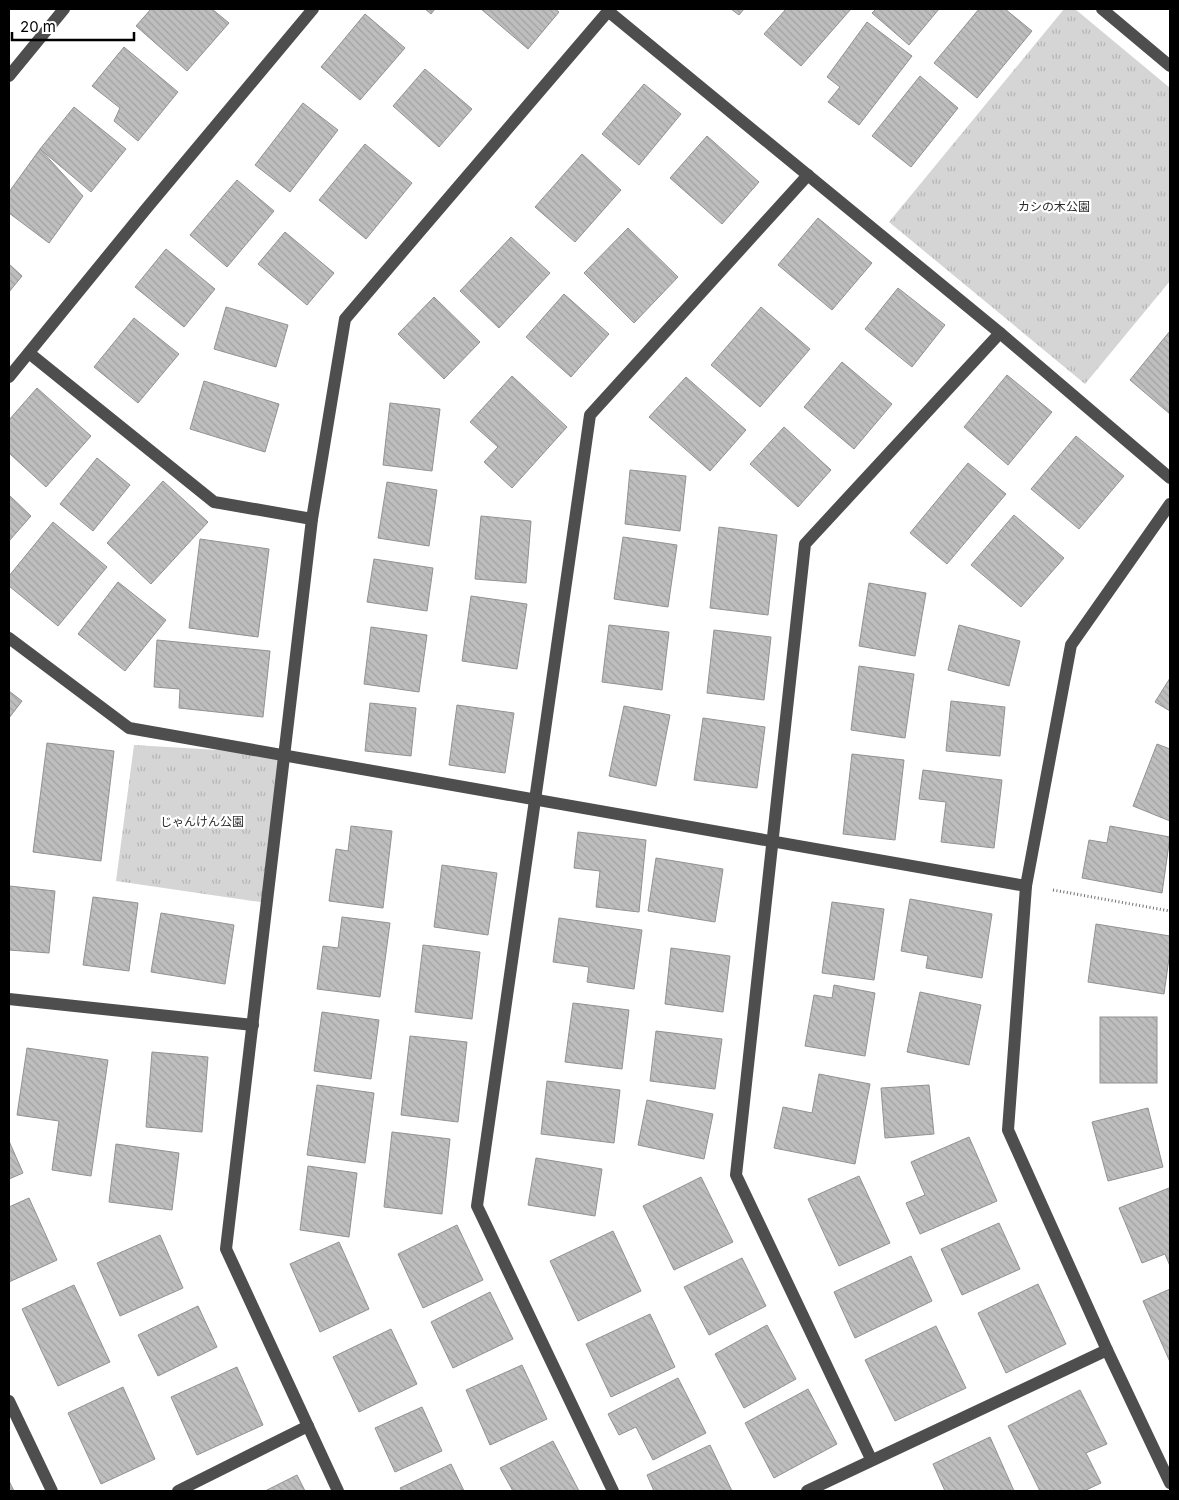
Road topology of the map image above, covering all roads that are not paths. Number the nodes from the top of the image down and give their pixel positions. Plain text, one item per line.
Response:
1 (64, 9) edge
2 (313, 9) edge
3 (1102, 9) edge
4 (609, 10) edge
5 (1170, 66) edge
6 (9, 76) edge
7 (808, 175) junction
8 (1000, 333) junction
9 (29, 353) junction
10 (9, 377) edge
11 (1170, 478) edge
12 (1170, 504) edge
13 (312, 519) junction
14 (9, 638) edge
15 (284, 754) junction
16 (535, 798) junction
17 (773, 841) junction
18 (1026, 886) junction
19 (9, 999) edge
20 (253, 1025) junction
21 (1107, 1350) junction
22 (9, 1401) edge
23 (308, 1426) junction
24 (871, 1459) junction
25 (1170, 1484) edge
26 (52, 1491) edge
27 (178, 1491) edge
28 (338, 1491) edge
29 (613, 1491) edge
30 (806, 1491) edge

1 - 6 street
2 - 9 street
3 - 5 street
4 - 7 street
4 - 13 street
7 - 8 street
7 - 16 street
8 - 11 street
8 - 17 street
9 - 10 street
9 - 13 street
12 - 18 street
13 - 15 street
14 - 15 street
15 - 16 street
15 - 20 street
16 - 17 street
16 - 29 street
17 - 18 street
17 - 24 street
18 - 21 street
19 - 20 street
20 - 23 street
21 - 24 street
21 - 25 street
22 - 26 street
23 - 27 street
23 - 28 street
24 - 30 street

